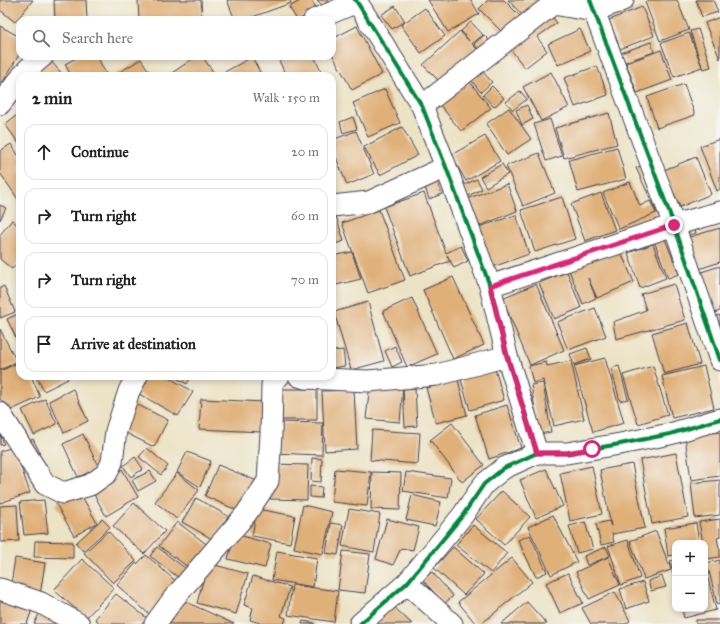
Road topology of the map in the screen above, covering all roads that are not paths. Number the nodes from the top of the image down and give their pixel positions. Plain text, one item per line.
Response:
1 (623, 0) edge
2 (356, 1) edge
3 (592, 5) edge
4 (323, 16) edge
5 (38, 60) edge
6 (25, 72) edge
7 (16, 84) edge
8 (0, 104) edge
9 (422, 106) junction
10 (446, 167) junction
11 (336, 206) edge
12 (720, 212) edge
13 (674, 225) junction
14 (490, 286) junction
15 (507, 356) junction
16 (720, 360) edge
17 (336, 379) edge
18 (135, 380) edge
19 (274, 380) edge
20 (0, 413) edge
21 (720, 419) edge
22 (537, 453) junction
23 (407, 583) junction
24 (0, 589) edge
25 (79, 624) edge
26 (155, 624) edge
27 (360, 624) edge
28 (452, 624) edge

1 - 3 street
2 - 4 street
2 - 9 street
3 - 9 street
3 - 13 street
5 - 6 street
7 - 8 street
9 - 10 street
10 - 11 street
10 - 14 street
12 - 13 street
13 - 14 street
13 - 16 street
14 - 15 street
15 - 17 street
15 - 22 street
18 - 20 street
19 - 26 street
21 - 22 street
22 - 23 street
23 - 27 street
23 - 28 street
24 - 25 street

